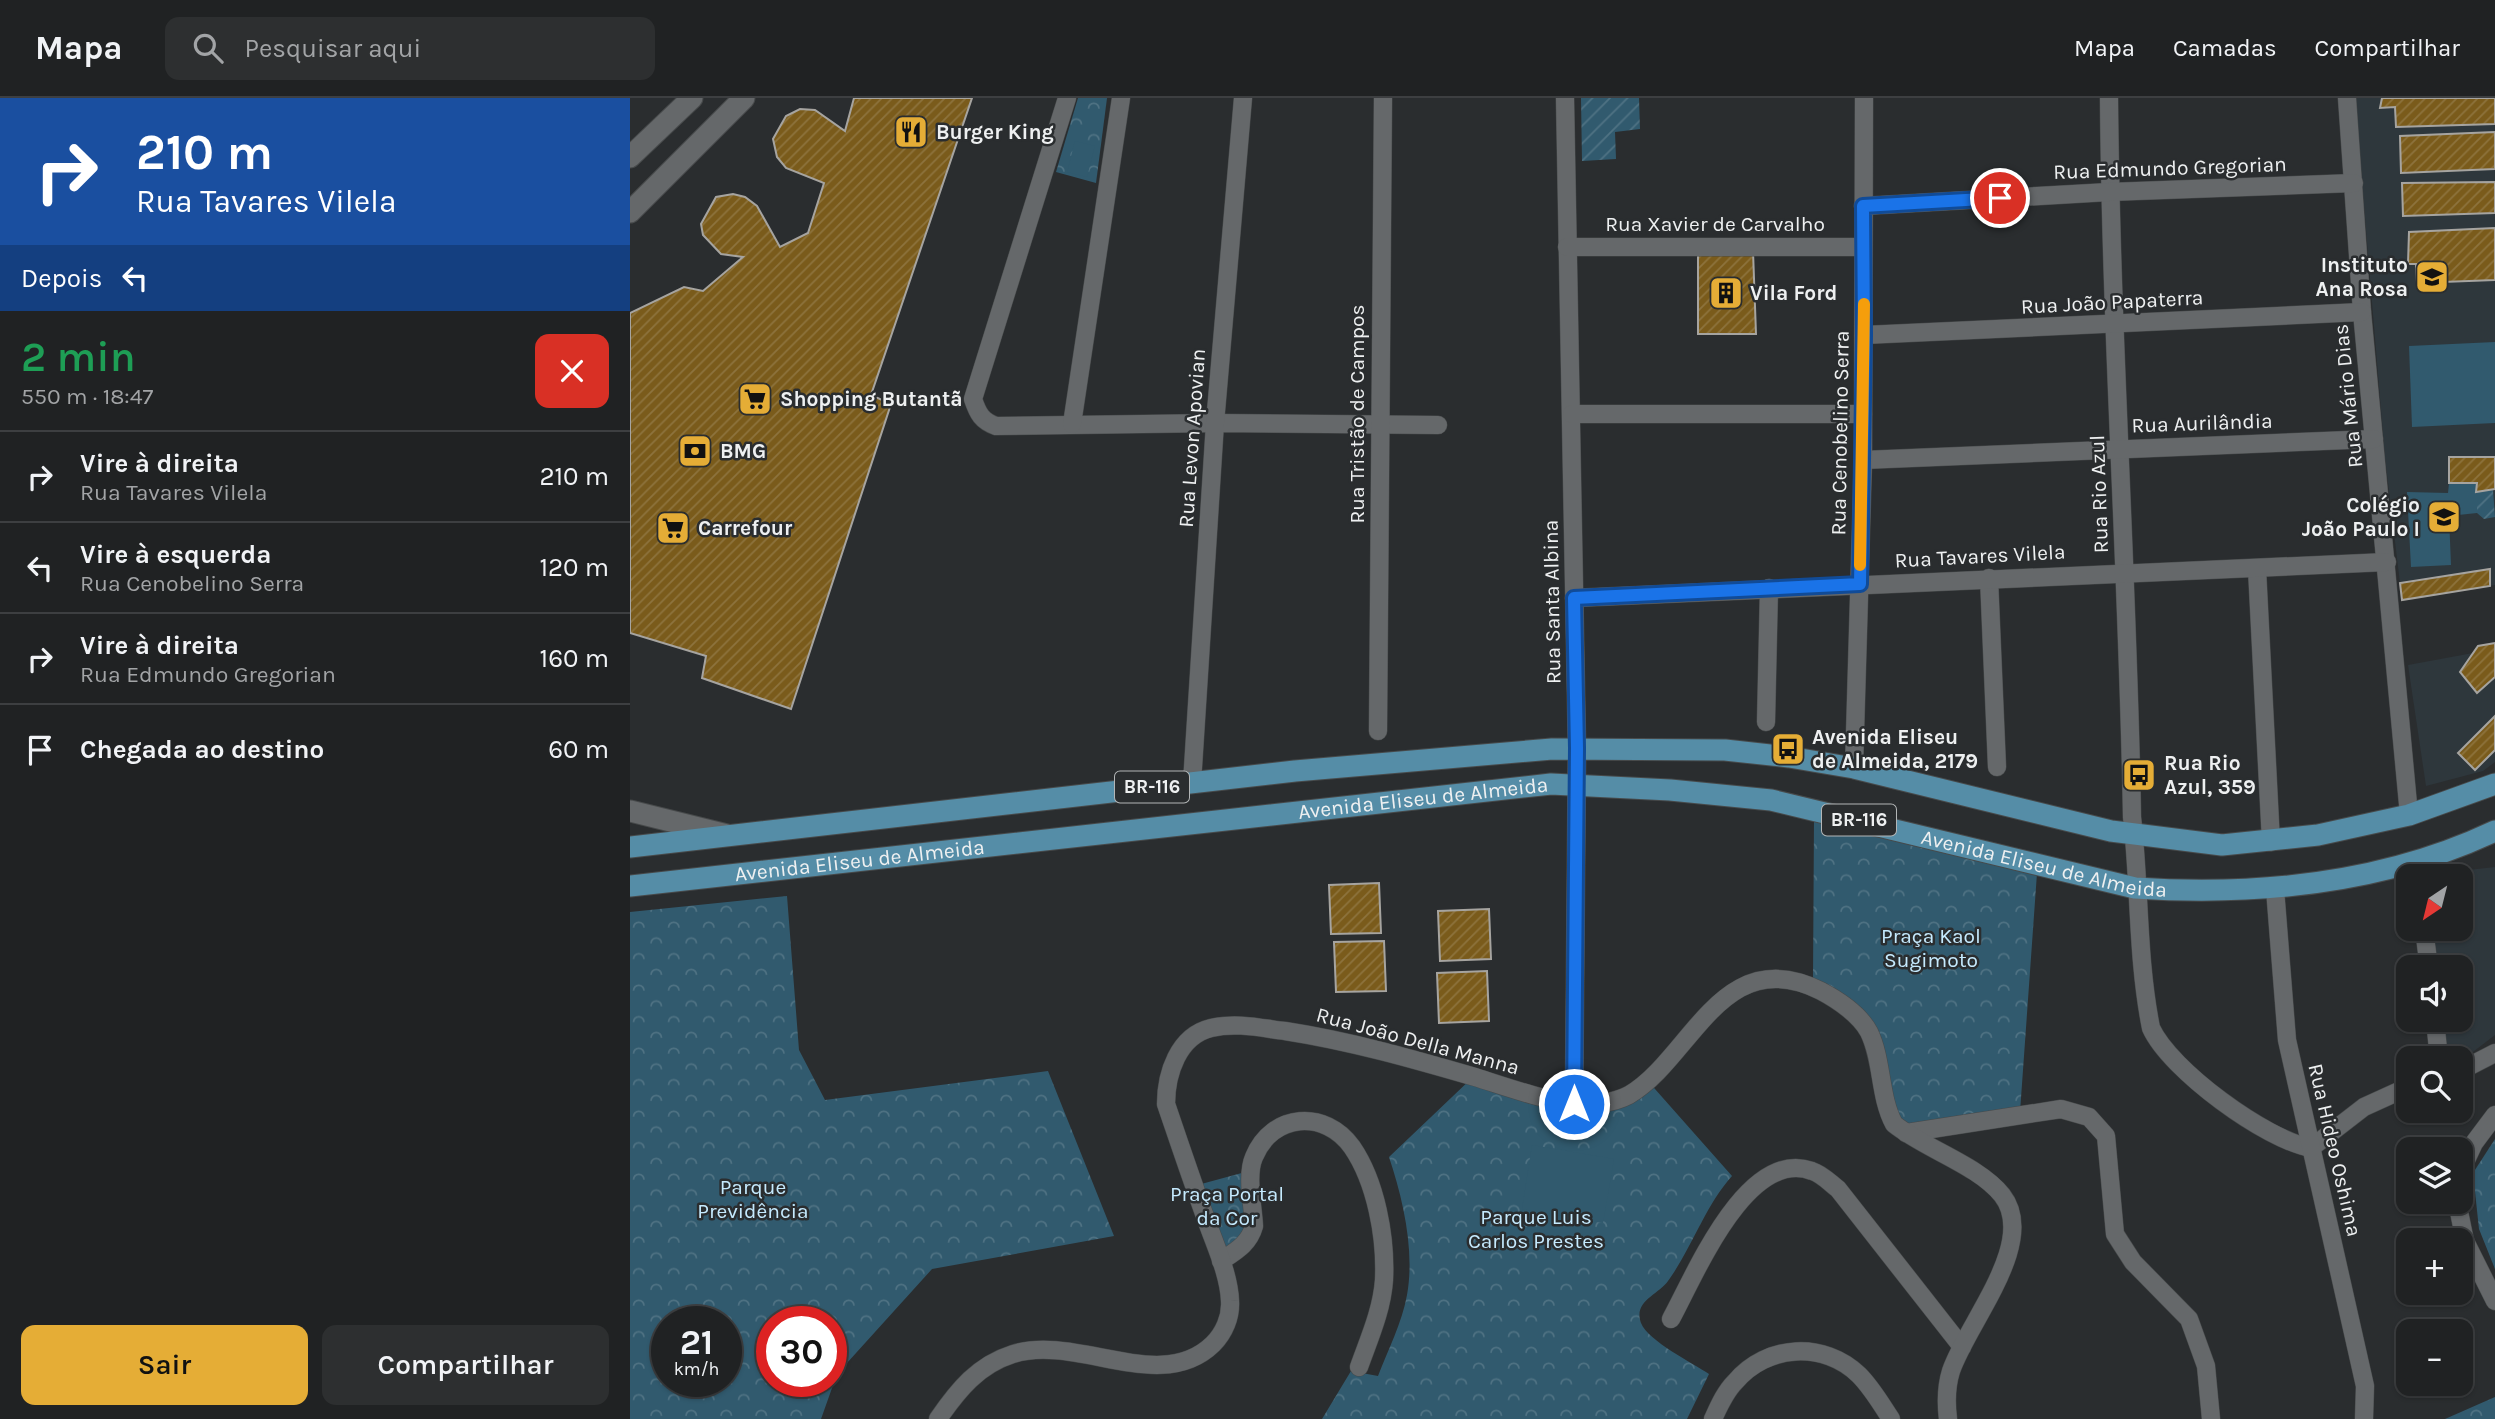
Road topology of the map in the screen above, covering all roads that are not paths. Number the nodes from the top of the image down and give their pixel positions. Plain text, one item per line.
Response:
1 (692, 98) edge
2 (744, 98) edge
3 (1067, 98) edge
4 (1121, 98) edge
5 (1243, 98) edge
6 (1383, 98) edge
7 (1565, 98) edge
8 (1864, 98) edge
9 (2109, 98) edge
10 (2347, 98) edge
11 (630, 157) edge
12 (2354, 183) junction
13 (2109, 192) junction
14 (1863, 206) junction
15 (630, 212) edge
16 (1567, 247) junction
17 (1863, 247) junction
18 (2362, 312) junction
19 (2114, 326) junction
20 (1864, 335) junction
21 (1572, 414) junction
22 (1863, 414) junction
23 (1215, 423) junction
24 (1072, 424) junction
25 (1380, 425) junction
26 (1438, 425) dead end
27 (2374, 439) junction
28 (2121, 449) junction
29 (1863, 460) junction
30 (2387, 562) junction
31 (2257, 569) junction
32 (2124, 571) junction
33 (1989, 578) junction
34 (1860, 584) junction
35 (1769, 588) junction
36 (1574, 598) junction
37 (1766, 722) dead end
38 (1378, 731) dead end
39 (1577, 748) junction
40 (1997, 766) dead end
41 (1854, 768) junction
42 (1192, 782) junction
43 (2495, 784) edge
44 (1577, 788) junction
45 (630, 811) edge
46 (2409, 816) junction
47 (2495, 831) edge
48 (2134, 834) junction
49 (727, 835) junction
50 (2271, 842) junction
51 (630, 846) edge
52 (2429, 864) edge
53 (2396, 872) edge
54 (630, 886) edge
55 (2135, 888) junction
56 (2275, 889) junction
57 (2495, 1053) edge
58 (2473, 1064) edge
59 (2396, 1092) edge
60 (1574, 1104) junction
61 (2495, 1115) edge
62 (1906, 1133) junction
63 (2473, 1145) edge
64 (2311, 1148) junction
65 (2459, 1214) edge
66 (1221, 1261) junction
67 (2495, 1301) edge
68 (1671, 1318) dead end
69 (1962, 1347) junction
70 (1359, 1367) dead end
71 (938, 1419) edge
72 (1713, 1419) edge
73 (1891, 1419) edge
74 (1948, 1419) edge
75 (2211, 1419) edge
76 (2364, 1419) edge

1 - 11 main road
2 - 15 main road
3 - 24 street
4 - 24 street
5 - 23 street, Rua Levon Apovian
6 - 25 street, Rua Tristão de Campos
7 - 16 street, Rua Santa Albina
8 - 14 street, Rua Cenobelino Serra
9 - 13 street, Rua Rio Azul
10 - 12 street, Rua Mário Dias
12 - 13 street, Rua Edmundo Gregorian
12 - 18 street, Rua Mário Dias
13 - 14 street, Rua Edmundo Gregorian
13 - 19 street, Rua Rio Azul
14 - 17 street, Rua Cenobelino Serra
16 - 17 street, Rua Xavier de Carvalho
16 - 21 street, Rua Santa Albina
17 - 20 street, Rua Cenobelino Serra
18 - 19 street, Rua João Papaterra
18 - 27 street, Rua Mário Dias
19 - 20 street, Rua João Papaterra
19 - 28 street, Rua Rio Azul
20 - 22 street, Rua Cenobelino Serra
21 - 22 street
21 - 36 street, Rua Santa Albina
22 - 29 street, Rua Cenobelino Serra
23 - 24 street
23 - 25 street
23 - 42 street, Rua Levon Apovian
25 - 26 street
25 - 38 street, Rua Tristão de Campos
27 - 28 street, Rua Aurilândia
27 - 30 street, Rua Mário Dias
28 - 29 street, Rua Aurilândia
28 - 32 street, Rua Rio Azul
29 - 34 street, Rua Cenobelino Serra
30 - 31 street, Rua Tavares Vilela
30 - 46 street, Rua Mário Dias
31 - 32 street, Rua Tavares Vilela
31 - 50 street
32 - 33 street, Rua Tavares Vilela
32 - 48 street, Rua Rio Azul
33 - 34 street, Rua Tavares Vilela
33 - 40 street
34 - 35 street, Rua Tavares Vilela
34 - 41 street, Rua Cenobelino Serra
35 - 36 street, Rua Tavares Vilela
35 - 37 street
36 - 39 street, Rua Santa Albina
39 - 41 main road, Avenida Eliseu de Almeida / BR-116
39 - 42 main road, Avenida Eliseu de Almeida / BR-116
39 - 44 street, Rua Santa Albina
41 - 48 main road, Avenida Eliseu de Almeida / BR-116
42 - 49 main road, Avenida Eliseu de Almeida / BR-116
43 - 46 main road, Avenida Eliseu de Almeida / BR-116
44 - 54 main road, Avenida Eliseu de Almeida / BR-116
44 - 55 main road, Avenida Eliseu de Almeida / BR-116
44 - 60 street, Rua Santa Albina
45 - 49 main road
46 - 50 main road, Avenida Eliseu de Almeida / BR-116
47 - 52 main road, Avenida Eliseu de Almeida / BR-116
48 - 50 main road, Avenida Eliseu de Almeida / BR-116
48 - 55 street, Rua Rio Azul
49 - 51 main road, Avenida Eliseu de Almeida / BR-116
53 - 56 main road, Avenida Eliseu de Almeida / BR-116
55 - 56 main road, Avenida Eliseu de Almeida / BR-116
55 - 64 street, Rua Rio Azul
56 - 64 street, Rua Hideo Oshima
57 - 58 street
59 - 64 street
60 - 62 street, Rua João Della Manna
60 - 66 street, Rua João Della Manna
61 - 63 street
62 - 69 street, Rua João Della Manna
62 - 75 street
64 - 76 street, Rua Hideo Oshima
65 - 67 street
66 - 70 street
66 - 71 street, Rua João Della Manna
68 - 69 street
69 - 74 street, Rua João Della Manna
72 - 73 street

